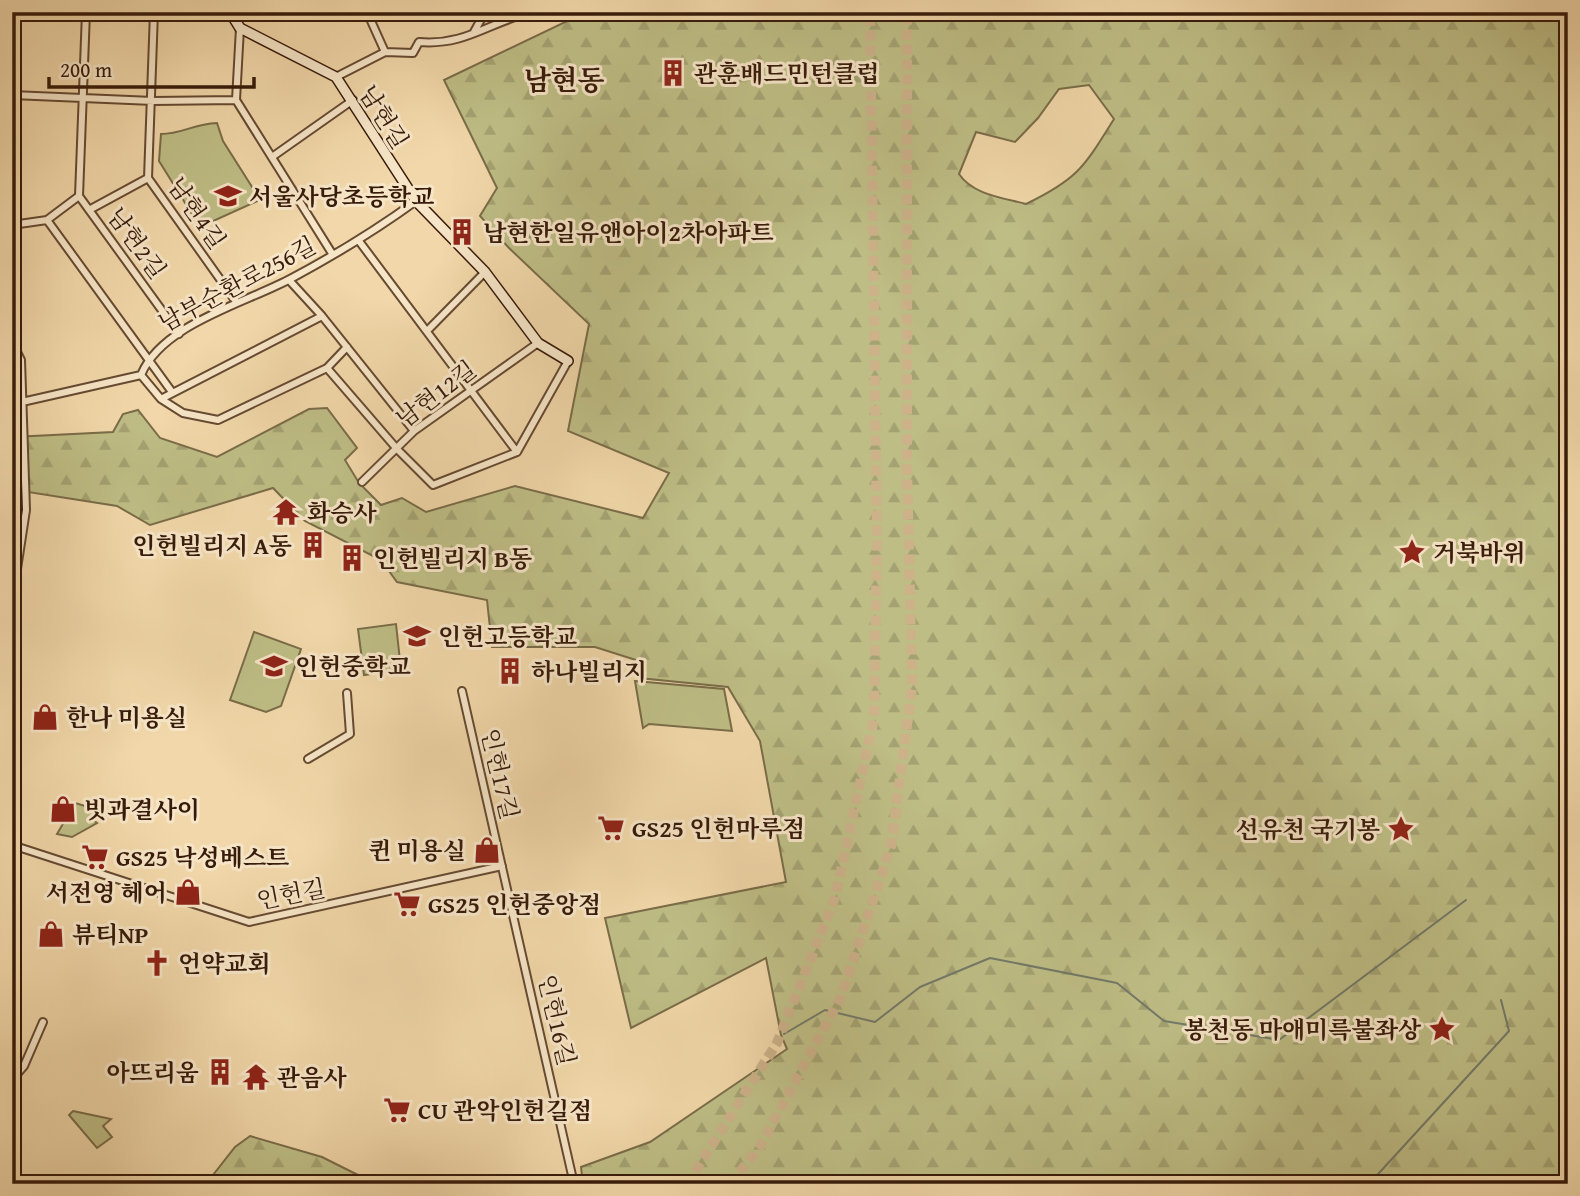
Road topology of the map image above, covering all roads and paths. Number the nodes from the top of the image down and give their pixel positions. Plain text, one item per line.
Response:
1 (86, 12) edge
2 (154, 12) edge
3 (230, 12) edge
4 (367, 12) edge
5 (485, 12) edge
6 (531, 12) edge
7 (240, 28) junction
8 (474, 32) dead end
9 (386, 52) junction
10 (336, 77) junction
11 (12, 95) edge
12 (83, 97) junction
13 (236, 100) junction
14 (353, 100) junction
15 (153, 101) junction
16 (272, 157) junction
17 (148, 178) junction
18 (79, 197) junction
19 (416, 201) junction
20 (89, 210) junction
21 (47, 220) junction
22 (12, 225) edge
23 (359, 241) junction
24 (333, 255) junction
25 (485, 272) junction
26 (289, 280) junction
27 (237, 303) junction
28 (322, 316) junction
29 (428, 330) junction
30 (12, 333) edge
31 (178, 334) junction
32 (538, 344) junction
33 (13, 346) edge
34 (348, 347) junction
35 (147, 359) junction
36 (568, 361) joint
37 (327, 369) junction
38 (141, 375) junction
39 (471, 390) junction
40 (172, 391) junction
41 (161, 399) junction
42 (22, 402) junction
43 (414, 431) junction
44 (397, 449) junction
45 (517, 452) junction
46 (362, 482) dead end
47 (12, 555) edge
48 (12, 602) edge
49 (462, 691) dead end
50 (347, 693) dead end
51 (308, 759) dead end
52 (12, 845) edge
53 (502, 866) junction
54 (43, 1022) dead end
55 (12, 1080) edge
56 (574, 1184) edge

1 - 12 street, 남현2길
2 - 15 street, 남현4길
3 - 7 street
4 - 9 street
5 - 8 street
6 - 9 street
7 - 10 street, 남현길
7 - 13 street
9 - 10 street
10 - 14 street, 남현길
11 - 12 street
12 - 15 street
12 - 18 street, 남현2길
13 - 15 street
13 - 16 street
14 - 16 street
14 - 19 street, 남현길
15 - 17 street, 남현4길
16 - 24 street
17 - 20 street, 남현2길
17 - 27 street, 남현4길
18 - 20 street, 남현2길
18 - 21 street
19 - 23 street, 남부순환로256길
19 - 25 street, 남현길
20 - 31 street, 남현2길
21 - 22 street
21 - 35 street
23 - 24 street, 남부순환로256길
23 - 29 street
24 - 26 street, 남부순환로256길
25 - 29 street
25 - 32 street, 남현길
26 - 27 street, 남부순환로256길
26 - 28 street
27 - 31 street, 남부순환로256길
28 - 34 street
28 - 40 street
29 - 39 street
30 - 33 main road
31 - 35 street, 남부순환로256길
32 - 36 street, 남현길
32 - 39 street, 남현12길
33 - 42 street
33 - 47 main road
34 - 37 street
34 - 43 street
35 - 38 street, 남부순환로256길
35 - 40 street
36 - 45 street
37 - 41 street
37 - 44 street
38 - 41 street
38 - 42 street
39 - 43 street, 남현12길
39 - 45 street
40 - 41 street
42 - 48 street
43 - 44 street, 남현12길
44 - 45 street
44 - 46 street, 남현12길
49 - 53 street, 인헌17길
50 - 51 street
52 - 53 street, 인헌길
53 - 56 street, 인헌16길
54 - 55 street

